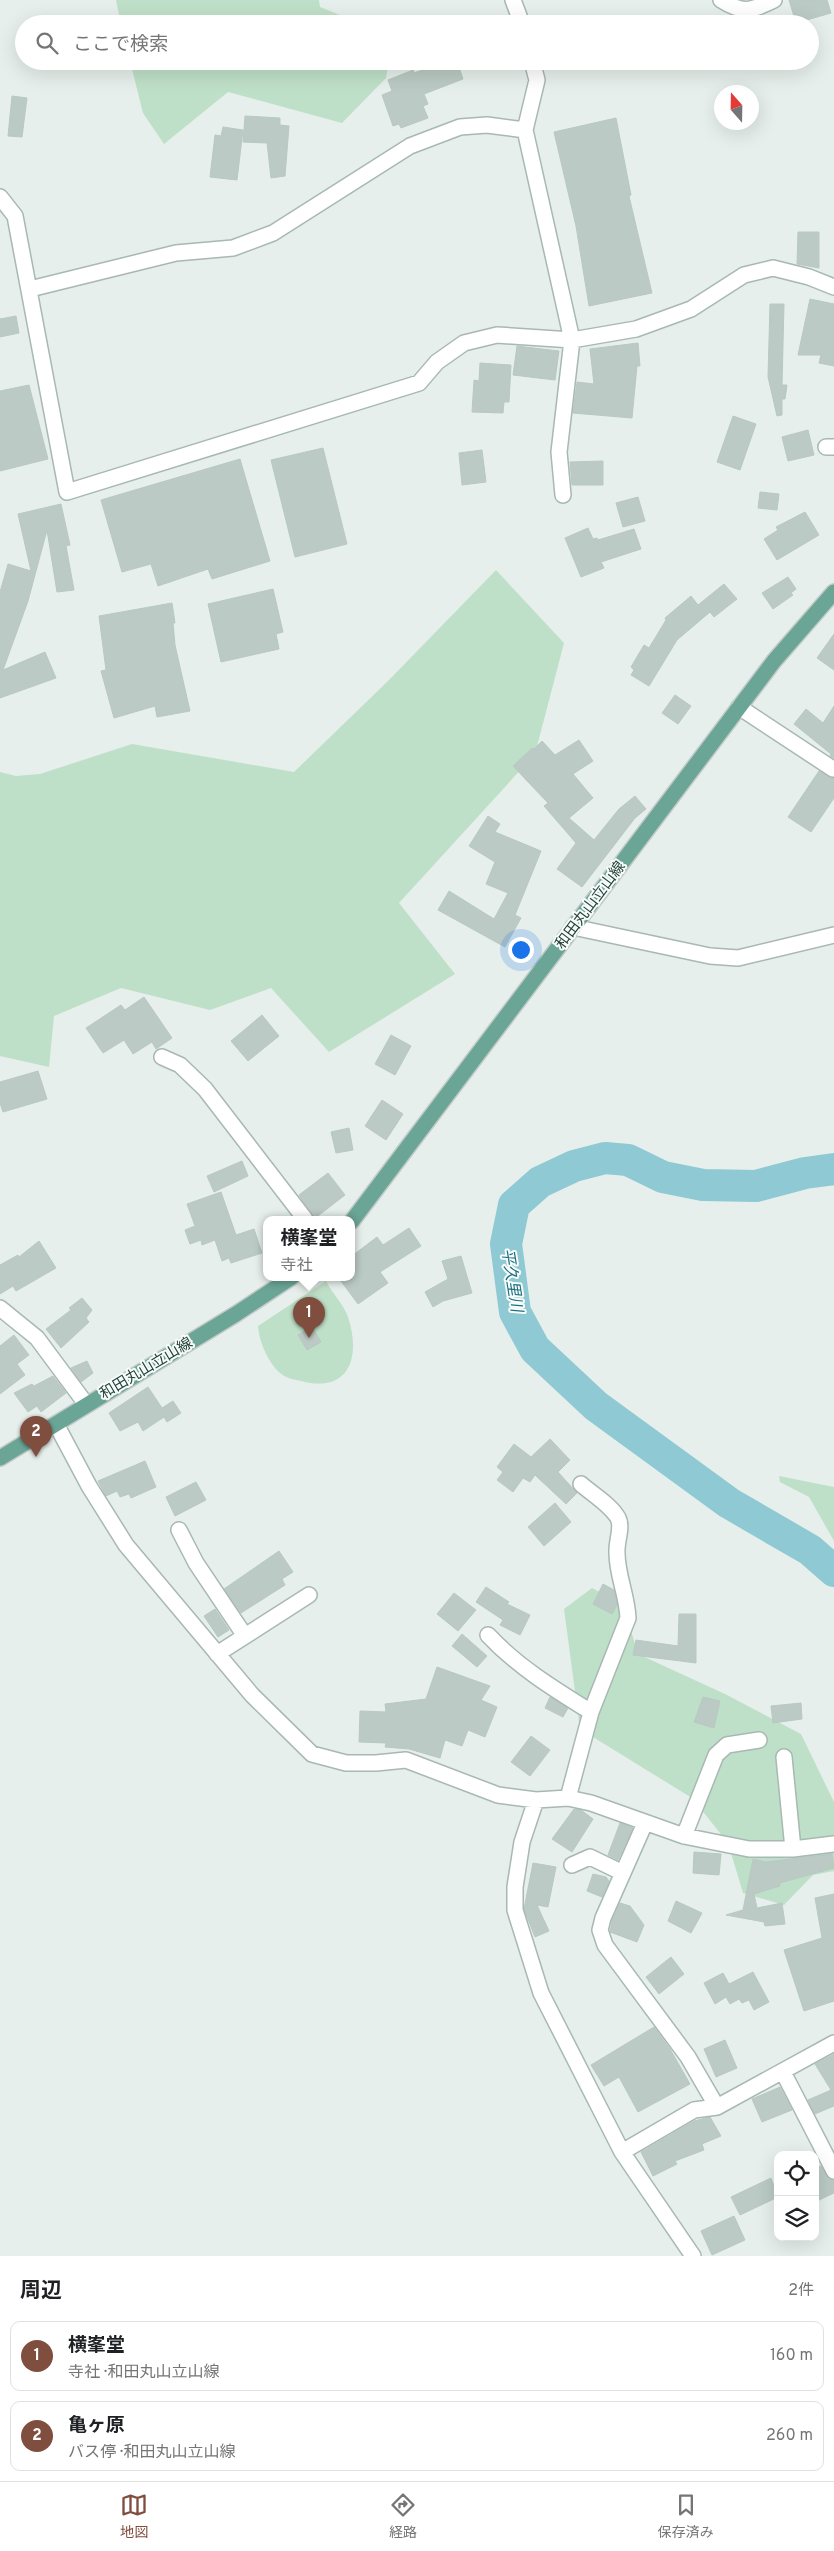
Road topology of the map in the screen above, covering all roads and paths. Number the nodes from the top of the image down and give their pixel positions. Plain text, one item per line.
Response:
1 (513, 0) edge
2 (721, 0) edge
3 (774, 0) edge
4 (519, 15) edge
5 (534, 70) edge
6 (525, 130) junction
7 (0, 197) edge
8 (834, 287) edge
9 (30, 288) junction
10 (572, 340) junction
11 (563, 495) dead end
12 (834, 592) edge
13 (739, 708) junction
14 (833, 769) edge
15 (573, 927) junction
16 (834, 935) edge
17 (162, 1057) dead end
18 (304, 1216) edge
19 (355, 1217) edge
20 (286, 1281) edge
21 (0, 1308) edge
22 (86, 1404) junction
23 (56, 1424) junction
24 (0, 1458) edge
25 (580, 1484) dead end
26 (179, 1530) dead end
27 (309, 1595) dead end
28 (488, 1635) dead end
29 (245, 1636) junction
30 (217, 1654) junction
31 (591, 1712) junction
32 (759, 1740) dead end
33 (784, 1757) dead end
34 (568, 1798) junction
35 (536, 1800) junction
36 (645, 1823) junction
37 (684, 1836) junction
38 (834, 1844) edge
39 (793, 1849) junction
40 (572, 1865) dead end
41 (623, 1873) junction
42 (834, 2043) edge
43 (783, 2072) junction
44 (717, 2107) junction
45 (622, 2152) junction
46 (834, 2170) edge
47 (692, 2256) edge

1 - 4 street
2 - 3 street
5 - 6 street
6 - 9 street
6 - 10 street
7 - 9 street
8 - 10 street
9 - 10 street
10 - 11 street
12 - 13 main road, 和田丸山立山線
13 - 14 street
13 - 15 main road, 和田丸山立山線
15 - 16 street
15 - 19 main road, 和田丸山立山線
17 - 18 street
20 - 22 main road, 和田丸山立山線
21 - 22 street
22 - 23 main road, 和田丸山立山線
23 - 24 main road, 和田丸山立山線
23 - 30 street
25 - 31 street
26 - 29 street
27 - 29 street
28 - 31 street
29 - 30 street
30 - 35 street
31 - 34 street
32 - 37 street
33 - 39 street
34 - 35 street
34 - 36 street
35 - 45 street
36 - 37 street
36 - 41 street
37 - 39 street
38 - 39 street
40 - 41 street
41 - 44 street
42 - 43 street
43 - 44 street
43 - 46 street
44 - 45 street
45 - 47 street

